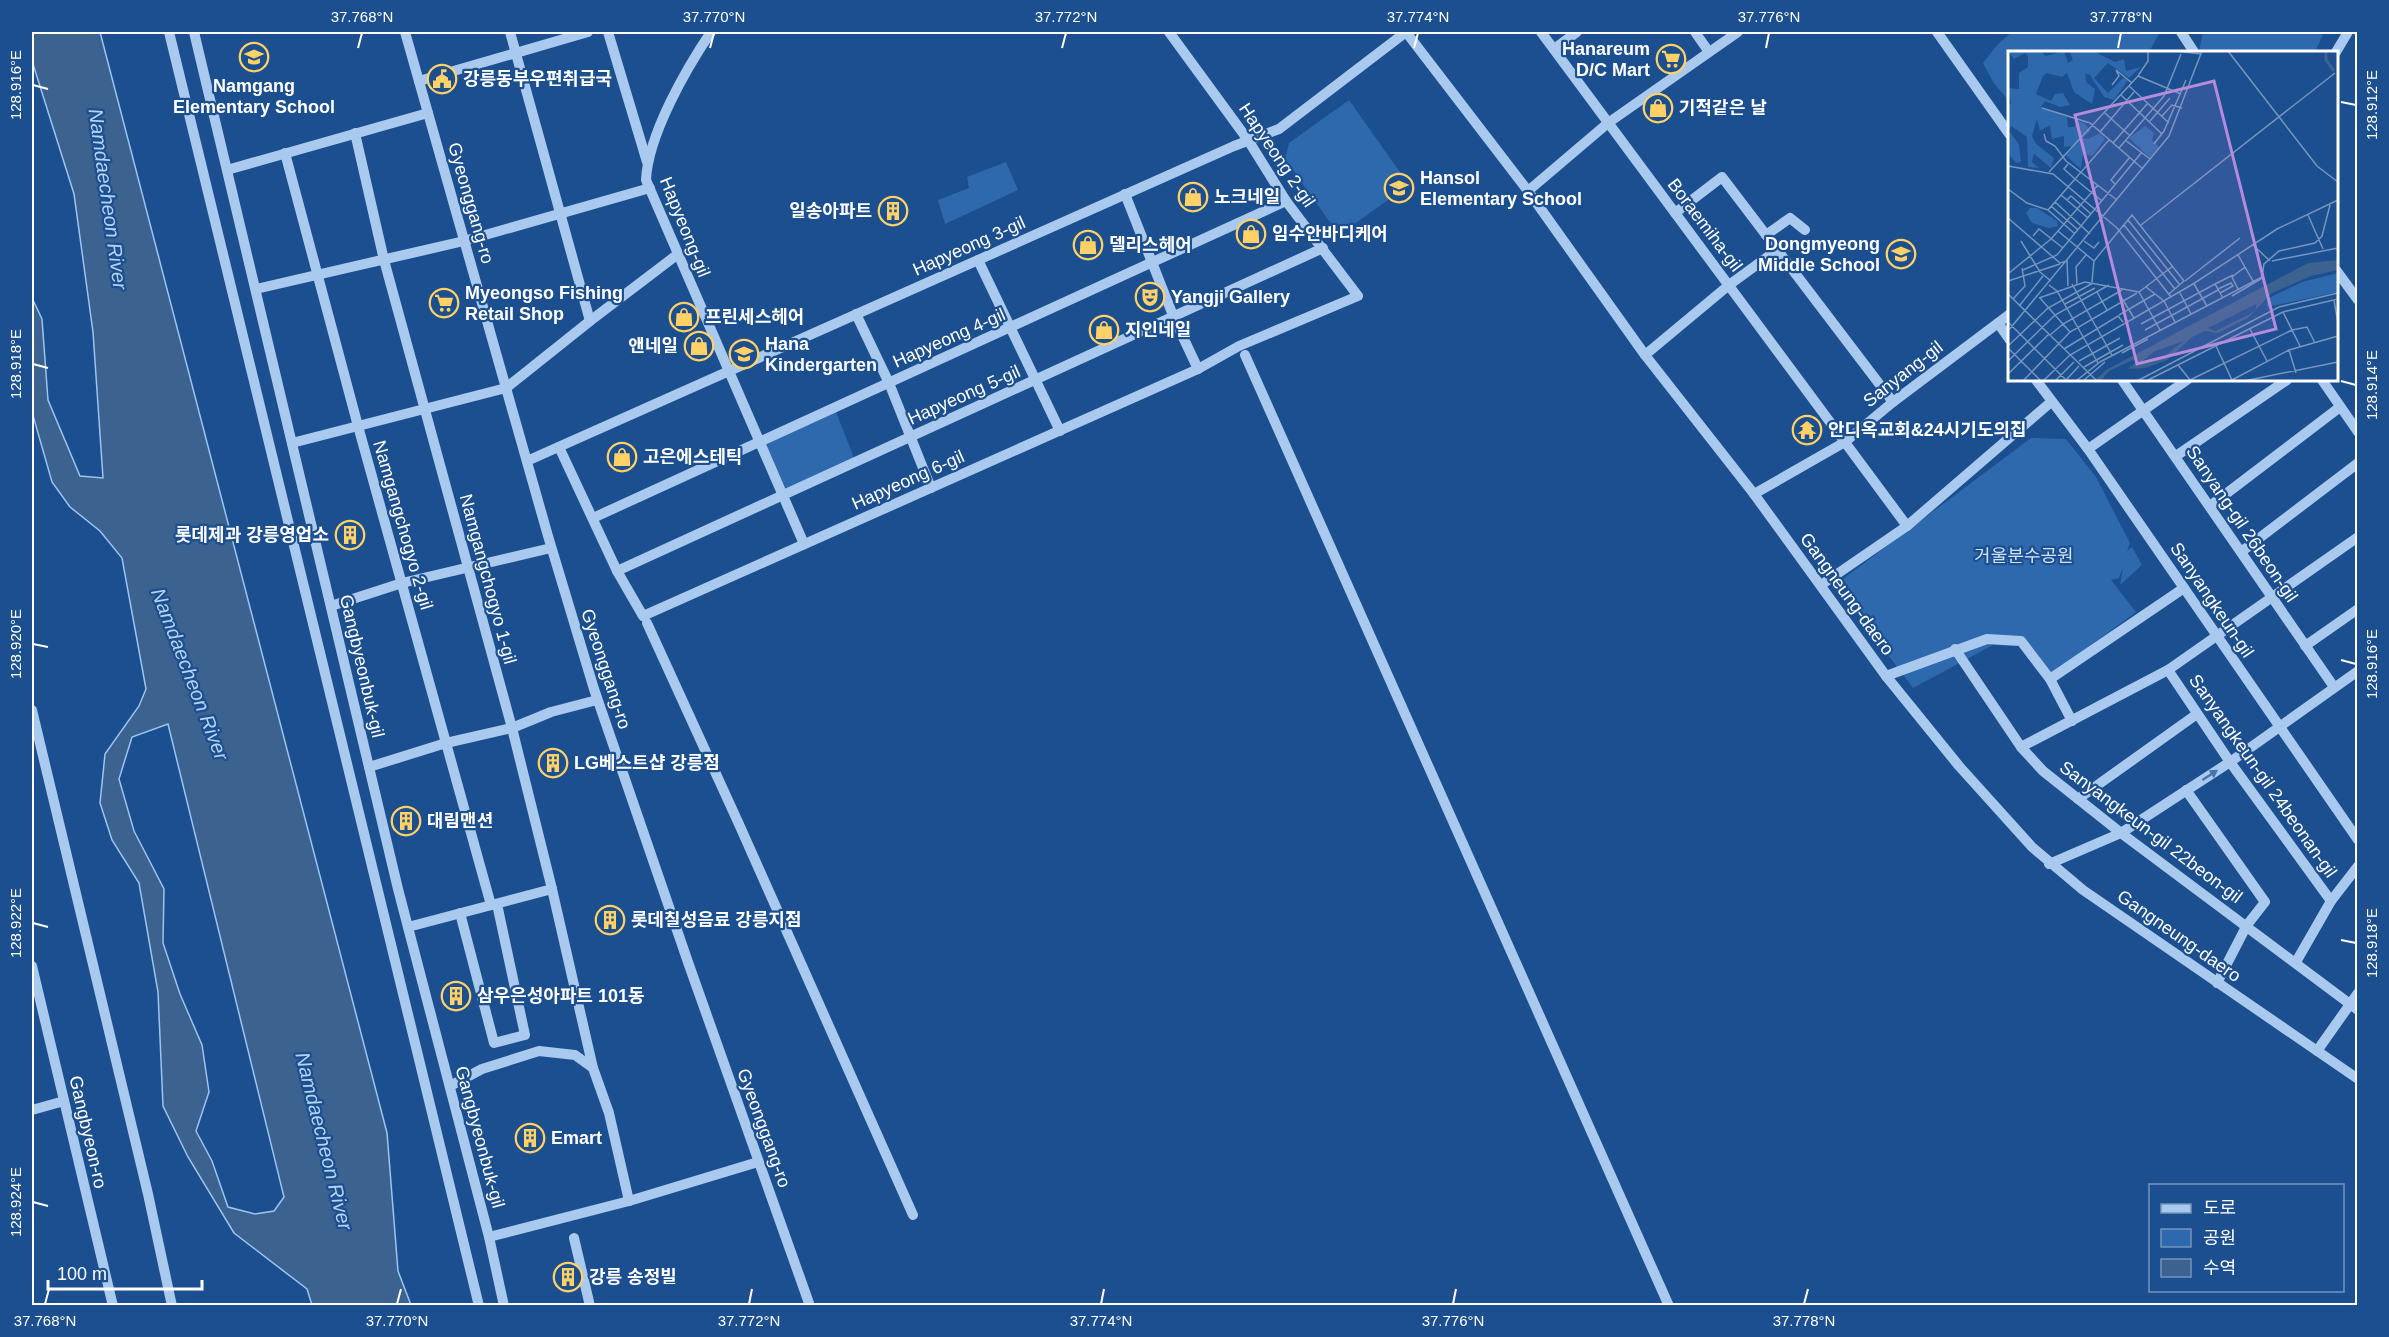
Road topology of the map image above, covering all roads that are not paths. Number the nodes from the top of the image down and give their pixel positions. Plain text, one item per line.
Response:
1 (169, 32) edge
2 (194, 32) edge
3 (405, 32) edge
4 (510, 32) edge
5 (588, 32) edge
6 (608, 32) edge
7 (1169, 32) edge
8 (1406, 32) edge
9 (1541, 32) edge
10 (1576, 32) edge
11 (1695, 32) edge
12 (1738, 32) edge
13 (1937, 32) edge
14 (2181, 32) edge
15 (2348, 32) edge
16 (708, 34) edge
17 (1554, 49) junction
18 (2192, 51) edge
19 (2337, 51) edge
20 (517, 52) junction
21 (1709, 52) junction
22 (419, 81) junction
23 (428, 113) junction
24 (1608, 123) junction
25 (2008, 132) edge
26 (355, 133) junction
27 (1248, 141) junction
28 (285, 153) junction
29 (647, 162) junction
30 (227, 170) junction
31 (650, 188) junction
32 (1528, 191) junction
33 (1125, 194) junction
34 (1286, 201) junction
35 (562, 213) junction
36 (1675, 213) junction
37 (1805, 230) dead end
38 (1766, 235) junction
39 (464, 241) junction
40 (1323, 248) junction
41 (1777, 250) junction
42 (678, 254) junction
43 (384, 260) junction
44 (978, 260) junction
45 (1152, 263) junction
46 (317, 275) junction
47 (2338, 276) edge
48 (1729, 285) junction
49 (256, 289) junction
50 (1358, 296) joint
51 (2358, 300) edge
52 (856, 314) junction
53 (2008, 316) edge
54 (1174, 318) junction
55 (590, 321) junction
56 (1998, 323) junction
57 (1011, 328) junction
58 (2008, 337) edge
59 (1245, 355) dead end
60 (1645, 355) junction
61 (1198, 369) junction
62 (728, 371) junction
63 (1035, 381) junction
64 (2037, 381) edge
65 (2123, 381) edge
66 (2185, 381) edge
67 (2286, 381) edge
68 (2323, 381) edge
69 (889, 383) junction
70 (506, 388) junction
71 (1893, 402) junction
72 (2051, 402) junction
73 (2340, 407) junction
74 (424, 409) junction
75 (2143, 409) junction
76 (358, 426) junction
77 (1060, 431) junction
78 (2358, 432) edge
79 (910, 438) junction
80 (292, 442) junction
81 (760, 442) junction
82 (1845, 442) junction
83 (559, 447) junction
84 (2088, 449) junction
85 (2176, 456) junction
86 (527, 461) junction
87 (2358, 463) edge
88 (931, 488) junction
89 (1754, 494) junction
90 (783, 495) junction
91 (2210, 506) junction
92 (593, 518) junction
93 (1907, 526) junction
94 (2358, 537) edge
95 (804, 544) junction
96 (551, 548) junction
97 (2241, 552) junction
98 (468, 567) junction
99 (617, 571) junction
100 (402, 583) junction
101 (1821, 585) junction
102 (2184, 588) junction
103 (2272, 596) junction
104 (331, 606) junction
105 (2358, 609) edge
106 (647, 623) dead end
107 (2218, 636) junction
108 (2305, 646) junction
109 (1955, 649) junction
110 (2168, 670) junction
111 (2358, 671) edge
112 (1886, 676) junction
113 (2050, 679) junction
114 (2334, 687) junction
115 (597, 700) junction
116 (32, 711) edge
117 (2197, 714) junction
118 (2072, 721) junction
119 (512, 728) junction
120 (2278, 728) junction
121 (446, 743) junction
122 (2021, 747) junction
123 (2230, 762) junction
124 (369, 767) junction
125 (2186, 790) junction
126 (2078, 799) junction
127 (2121, 833) junction
128 (2358, 840) edge
129 (2049, 864) junction
130 (2358, 866) edge
131 (552, 889) junction
132 (2331, 901) junction
133 (494, 904) junction
134 (460, 913) junction
135 (2247, 925) junction
136 (408, 927) junction
137 (2296, 962) junction
138 (32, 966) edge
139 (2217, 983) junction
140 (2358, 993) edge
141 (2354, 1007) edge
142 (2317, 1051) junction
143 (593, 1068) junction
144 (2358, 1079) edge
145 (450, 1086) junction
146 (64, 1101) junction
147 (32, 1110) edge
148 (758, 1162) junction
149 (629, 1201) junction
150 (913, 1215) dead end
151 (489, 1238) junction
152 (574, 1238) dead end
153 (113, 1305) edge
154 (172, 1305) edge
155 (479, 1305) edge
156 (504, 1305) edge
157 (590, 1305) edge
158 (810, 1305) edge
159 (1669, 1305) edge

1 - 155 street
2 - 30 street, Gangbyeonbuk-gil
3 - 22 street, Gyeonggang-ro
4 - 20 street
5 - 20 street
6 - 29 street
7 - 27 street, Hapyeong 2-gil
8 - 27 street, Hapyeong 3-gil
8 - 32 street, Gangneung-daero
9 - 17 street, Boraemiha-gil
10 - 17 street
11 - 21 street
12 - 21 street
13 - 25 street
14 - 18 street
15 - 19 street
16 - 29 street, Hapyeong-gil
17 - 24 street, Boraemiha-gil
20 - 22 street
20 - 35 street
21 - 24 street
22 - 23 street, Gyeonggang-ro
23 - 26 street
23 - 39 street, Gyeonggang-ro
24 - 32 street
24 - 36 street, Boraemiha-gil
26 - 28 street
26 - 43 street, Namgangchogyo 1-gil
27 - 33 street, Hapyeong 3-gil
27 - 34 street, Hapyeong 2-gil
28 - 30 street
28 - 46 street, Namgangchogyo 2-gil
29 - 31 street, Hapyeong-gil
30 - 49 street, Gangbyeonbuk-gil
31 - 35 street
31 - 42 street, Hapyeong-gil
32 - 60 street, Gangneung-daero
33 - 44 street, Hapyeong 3-gil
33 - 45 street
34 - 40 street, Hapyeong 2-gil
34 - 45 street, Hapyeong 4-gil
35 - 39 street
35 - 55 street
36 - 38 street
36 - 48 street, Boraemiha-gil
37 - 38 street
38 - 41 street
39 - 43 street
39 - 70 street, Gyeonggang-ro
40 - 50 street, Hapyeong 2-gil
40 - 54 street, Hapyeong 5-gil
41 - 48 street
41 - 71 street
42 - 55 street
42 - 62 street, Hapyeong-gil
43 - 46 street
43 - 74 street, Namgangchogyo 1-gil
44 - 52 street, Hapyeong 3-gil
44 - 57 street
45 - 54 street
45 - 57 street, Hapyeong 4-gil
46 - 49 street
46 - 76 street, Namgangchogyo 2-gil
47 - 51 street
48 - 60 street
48 - 82 street, Boraemiha-gil
49 - 80 street, Gangbyeonbuk-gil
50 - 61 street, Hapyeong 6-gil
52 - 62 street, Hapyeong 3-gil
52 - 69 street
53 - 56 street, Sanyang-gil
54 - 61 street
54 - 63 street, Hapyeong 5-gil
55 - 70 street
56 - 58 street
56 - 71 street, Sanyang-gil
57 - 63 street
57 - 69 street, Hapyeong 4-gil
59 - 159 street
60 - 89 street, Gangneung-daero
61 - 77 street, Hapyeong 6-gil
62 - 81 street, Hapyeong-gil
62 - 83 street, Hapyeong 3-gil
63 - 77 street
63 - 79 street, Hapyeong 5-gil
64 - 72 street, Sanyangkeun-gil
65 - 75 street, Sanyang-gil 26beon-gil
66 - 75 street
67 - 85 street
68 - 73 street
69 - 79 street
69 - 81 street, Hapyeong 4-gil
70 - 74 street
70 - 86 street, Gyeonggang-ro
71 - 82 street, Sanyang-gil
72 - 84 street, Sanyangkeun-gil
72 - 93 street
73 - 78 street
73 - 91 street
74 - 76 street
74 - 98 street, Namgangchogyo 1-gil
75 - 84 street
75 - 85 street, Sanyang-gil 26beon-gil
76 - 80 street
76 - 100 street, Namgangchogyo 2-gil
77 - 88 street, Hapyeong 6-gil
79 - 88 street
79 - 90 street, Hapyeong 5-gil
80 - 104 street, Gangbyeonbuk-gil
81 - 90 street, Hapyeong-gil
81 - 92 street, Hapyeong 4-gil
82 - 89 street, Sanyang-gil
82 - 93 street, Boraemiha-gil
83 - 86 street, Hapyeong 3-gil
83 - 92 street, Hapyeong 6-gil
84 - 102 street, Sanyangkeun-gil
85 - 91 street, Sanyang-gil 26beon-gil
86 - 96 street, Gyeonggang-ro
87 - 97 street
88 - 95 street, Hapyeong 6-gil
89 - 101 street, Gangneung-daero
90 - 95 street, Hapyeong-gil
90 - 99 street, Hapyeong 5-gil
91 - 97 street, Sanyang-gil 26beon-gil
92 - 99 street, Hapyeong 6-gil
93 - 101 street
94 - 103 street
95 - 99 street, Hapyeong 6-gil
96 - 98 street
96 - 115 street, Gyeonggang-ro
97 - 103 street, Sanyang-gil 26beon-gil
98 - 100 street
98 - 119 street, Namgangchogyo 1-gil
100 - 104 street
100 - 121 street, Namgangchogyo 2-gil
101 - 112 street, Gangneung-daero
102 - 107 street, Sanyangkeun-gil
102 - 113 street
103 - 107 street
103 - 108 street, Sanyang-gil 26beon-gil
104 - 124 street, Gangbyeonbuk-gil
105 - 108 street
106 - 150 street
107 - 110 street
107 - 120 street, Sanyangkeun-gil
108 - 114 street, Sanyang-gil 26beon-gil
109 - 112 street
109 - 113 street
109 - 122 street, Sanyangkeun-gil 22beon-gil
110 - 117 street, Sanyangkeun-gil 24beonan-gil
110 - 118 street
111 - 114 street
112 - 129 street, Gangneung-daero
113 - 118 street
114 - 120 street
115 - 119 street
115 - 148 street, Gyeonggang-ro
116 - 154 street
117 - 123 street, Sanyangkeun-gil 24beonan-gil
117 - 126 street
118 - 122 street
119 - 121 street
119 - 131 street, Namgangchogyo 1-gil
120 - 123 street
120 - 128 street, Sanyangkeun-gil
121 - 124 street
121 - 133 street, Namgangchogyo 2-gil
122 - 126 street, Sanyangkeun-gil 22beon-gil
125 -> 123 street
123 - 132 street, Sanyangkeun-gil 24beonan-gil
124 - 136 street, Gangbyeonbuk-gil
125 - 127 street
125 - 135 street
126 - 127 street, Sanyangkeun-gil 22beon-gil
127 - 129 street
127 - 135 street, Sanyangkeun-gil 22beon-gil
129 - 139 street, Gangneung-daero
130 - 132 street
131 - 133 street
131 - 143 street, Namgangchogyo 1-gil
132 - 137 street
133 - 134 street
133 - 134 street, Namgangchogyo 2-gil
134 - 136 street
135 - 137 street, Sanyangkeun-gil 22beon-gil
135 - 139 street
136 - 145 street, Gangbyeonbuk-gil
137 - 141 street, Sanyangkeun-gil 22beon-gil
138 - 146 street, Gangbyeon-ro
139 - 142 street, Gangneung-daero
140 - 141 street
141 - 142 street
142 - 144 street, Gangneung-daero
143 - 145 street
143 - 149 street, Namgangchogyo 1-gil
145 - 151 street, Gangbyeonbuk-gil
146 - 147 street
146 - 153 street, Gangbyeon-ro
148 - 149 street
148 - 158 street, Gyeonggang-ro
149 - 151 street
151 - 156 street, Gangbyeonbuk-gil
152 - 157 street

